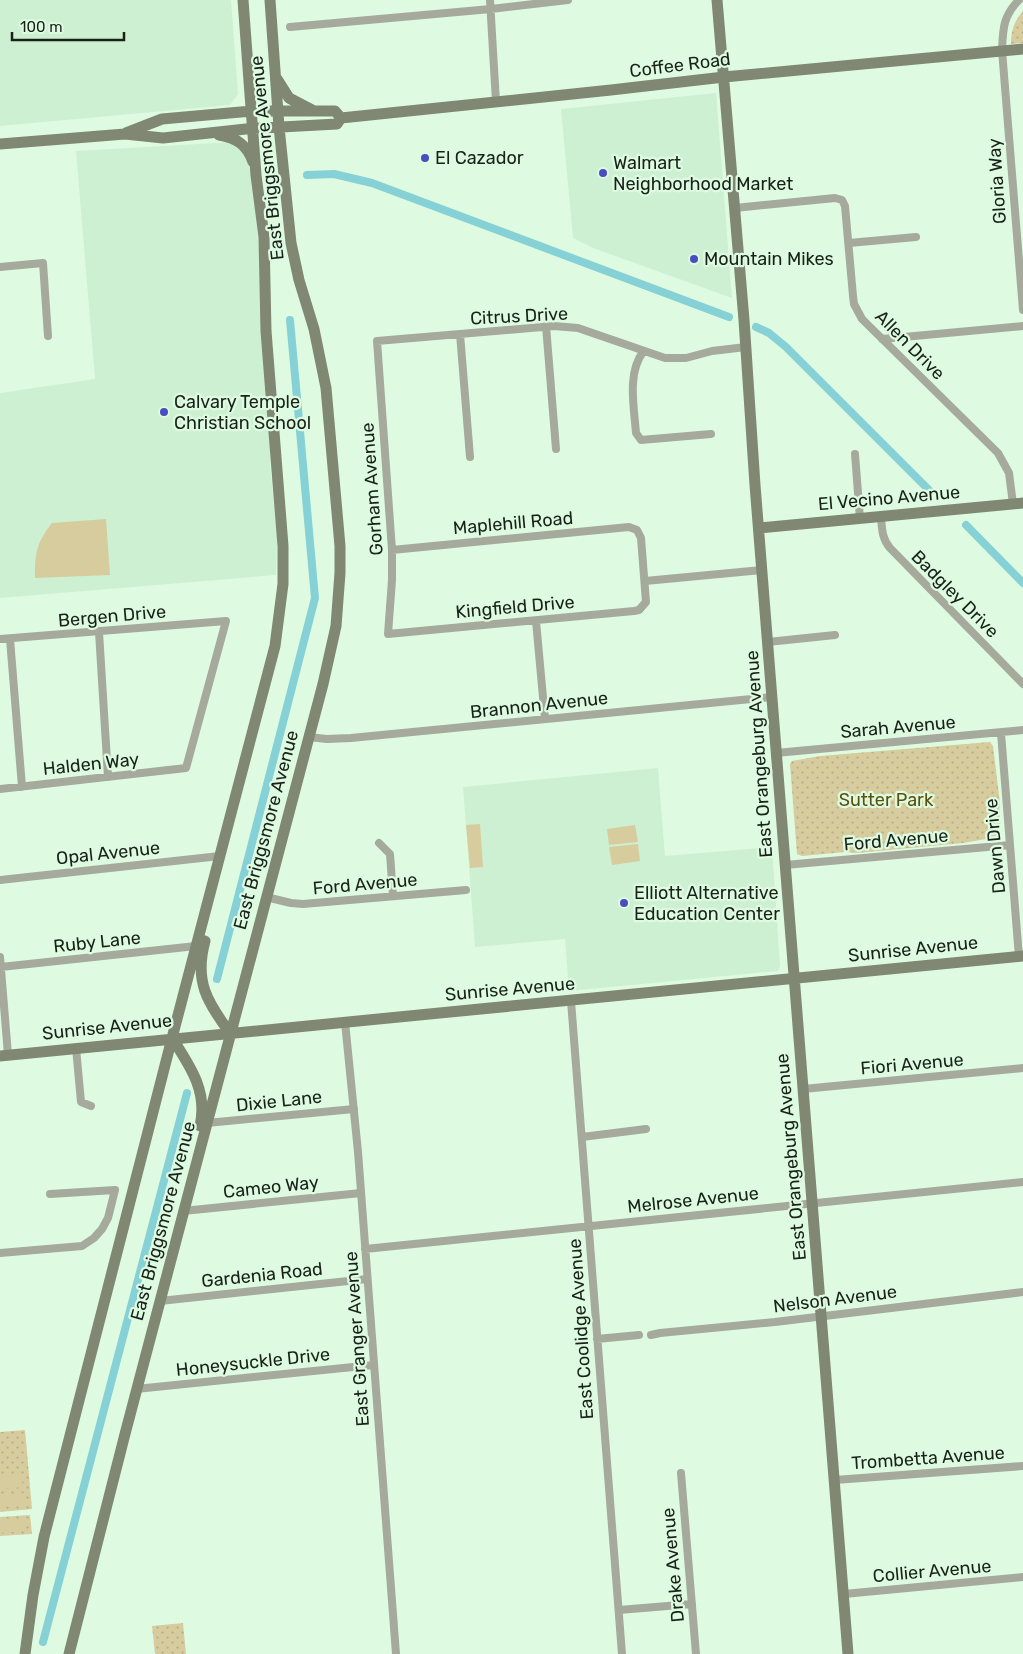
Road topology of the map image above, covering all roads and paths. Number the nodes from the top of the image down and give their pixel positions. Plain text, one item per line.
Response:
1 (243, 0) edge
2 (270, 0) edge
3 (490, 0) edge
4 (568, 0) edge
5 (717, 0) edge
6 (1018, 0) edge
7 (491, 9) junction
8 (290, 27) dead end
9 (1023, 48) edge
10 (1002, 50) junction
11 (276, 75) junction
12 (724, 77) junction
13 (496, 102) junction
14 (252, 111) junction
15 (278, 111) junction
16 (314, 111) junction
17 (340, 118) junction
18 (279, 127) junction
19 (253, 129) junction
20 (208, 133) junction
21 (125, 134) junction
22 (0, 144) edge
23 (256, 175) junction
24 (735, 208) junction
25 (916, 237) dead end
26 (849, 243) junction
27 (0, 267) edge
28 (1023, 310) edge
29 (546, 326) junction
30 (1023, 326) edge
31 (460, 334) junction
32 (48, 336) dead end
33 (882, 339) junction
34 (377, 341) joint
35 (746, 347) junction
36 (643, 352) junction
37 (711, 434) dead end
38 (556, 449) dead end
39 (854, 454) dead end
40 (470, 457) dead end
41 (1018, 504) edge
42 (881, 517) junction
43 (860, 519) junction
44 (759, 528) junction
45 (392, 550) junction
46 (762, 570) junction
47 (645, 581) junction
48 (536, 620) junction
49 (99, 632) junction
50 (388, 634) joint
51 (835, 635) dead end
52 (10, 639) junction
53 (0, 640) edge
54 (768, 642) junction
55 (1023, 684) edge
56 (772, 697) junction
57 (545, 720) junction
58 (1023, 730) edge
59 (1001, 732) junction
60 (308, 737) junction
61 (776, 753) junction
62 (186, 768) joint
63 (108, 777) junction
64 (22, 787) junction
65 (0, 789) edge
66 (379, 843) dead end
67 (1010, 845) junction
68 (220, 856) junction
69 (785, 865) junction
70 (0, 880) edge
71 (466, 890) dead end
72 (393, 896) junction
73 (266, 897) junction
74 (209, 898) junction
75 (196, 946) junction
76 (1021, 956) edge
77 (0, 957) edge
78 (1, 967) edge
79 (794, 978) junction
80 (571, 1001) junction
81 (345, 1022) junction
82 (230, 1033) junction
83 (172, 1038) junction
84 (76, 1048) junction
85 (4, 1055) edge
86 (1023, 1068) edge
87 (803, 1089) junction
88 (91, 1106) dead end
89 (354, 1109) junction
90 (207, 1123) junction
91 (646, 1129) dead end
92 (582, 1137) junction
93 (196, 1165) junction
94 (1023, 1182) edge
95 (361, 1193) junction
96 (50, 1194) dead end
97 (812, 1202) junction
98 (183, 1211) junction
99 (588, 1226) junction
100 (366, 1249) junction
101 (0, 1253) edge
102 (367, 1279) junction
103 (1023, 1292) edge
104 (160, 1301) junction
105 (821, 1315) junction
106 (638, 1335) dead end
107 (651, 1335) dead end
108 (597, 1338) junction
109 (374, 1365) junction
110 (136, 1389) junction
111 (1023, 1466) edge
112 (681, 1473) dead end
113 (835, 1480) junction
114 (1023, 1577) edge
115 (844, 1594) junction
116 (692, 1604) junction
117 (619, 1610) junction
118 (25, 1654) edge
119 (69, 1654) edge
120 (396, 1654) edge
121 (622, 1654) edge
122 (696, 1654) edge
123 (848, 1654) edge

1 - 14 main road, East Briggsmore Avenue
2 - 11 main road, East Briggsmore Avenue
3 - 7 street
4 - 7 street
5 - 12 main road, East Orangeburg Avenue
6 - 10 street, Gloria Way
7 - 8 street
7 - 13 street
9 - 10 main road, Coffee Road
10 - 12 main road, Coffee Road
10 - 28 street, Gloria Way
11 - 15 main road, East Briggsmore Avenue
11 - 16 main road
12 - 13 main road, Coffee Road
12 - 24 main road, East Orangeburg Avenue
13 - 17 main road, Coffee Road
14 - 15 main road, Coffee Road
14 - 19 main road, East Briggsmore Avenue
14 - 21 main road, Coffee Road
15 - 16 main road, Coffee Road
15 - 18 main road, East Briggsmore Avenue
16 - 17 main road, Coffee Road
17 - 18 main road, Coffee Road
18 - 19 main road, Coffee Road
18 - 60 main road, East Briggsmore Avenue
19 - 20 main road, Coffee Road
19 - 23 main road, East Briggsmore Avenue
20 - 21 main road, Coffee Road
20 - 23 main road
21 - 22 main road, Coffee Road
23 - 68 main road, East Briggsmore Avenue
24 - 26 street, Allen Drive
24 - 35 main road, East Orangeburg Avenue
25 - 26 street
26 - 33 street, Allen Drive
27 - 32 street
29 - 31 street, Citrus Drive
29 - 36 street, Citrus Drive
29 - 38 street
30 - 33 street
31 - 34 street, Citrus Drive
31 - 40 street
33 - 41 street, Allen Drive
34 - 45 street, Gorham Avenue
35 - 36 street, Citrus Drive
35 - 44 main road, East Orangeburg Avenue
36 - 37 street
39 - 43 street
41 - 42 main road, El Vecino Avenue
42 - 43 main road, El Vecino Avenue
42 - 55 street, Badgley Drive
43 - 44 main road, El Vecino Avenue
44 - 46 main road, East Orangeburg Avenue
45 - 47 street, Maplehill Road
45 - 50 street, Gorham Avenue
46 - 47 street
46 - 54 main road, East Orangeburg Avenue
47 - 48 street, Kingfield Drive
48 - 50 street, Kingfield Drive
48 - 57 street
49 - 52 street, Bergen Drive
49 - 62 street, Bergen Drive
49 - 63 street
51 - 54 street
52 - 53 street, Bergen Drive
52 - 64 street
54 - 56 main road, East Orangeburg Avenue
56 - 57 street, Brannon Avenue
56 - 61 main road, East Orangeburg Avenue
57 - 60 street, Brannon Avenue
58 - 59 street, Sarah Avenue
59 - 61 street, Sarah Avenue
59 - 67 street, Dawn Drive
60 - 73 main road, East Briggsmore Avenue
61 - 69 main road, East Orangeburg Avenue
62 - 63 street, Halden Way
63 - 64 street, Halden Way
64 - 65 street, Halden Way
66 - 72 street
67 - 69 street, Ford Avenue
67 - 76 street, Dawn Drive
68 - 70 street, Opal Avenue
68 - 74 main road, East Briggsmore Avenue
69 - 79 main road, East Orangeburg Avenue
71 - 72 street, Ford Avenue
72 - 73 street, Ford Avenue
73 - 82 main road, East Briggsmore Avenue
74 - 75 main road, East Briggsmore Avenue
74 - 82 main road
75 - 78 street, Ruby Lane
75 - 83 main road, East Briggsmore Avenue
76 - 79 main road, Sunrise Avenue
77 - 78 street
78 - 85 street
79 - 80 main road, Sunrise Avenue
79 - 87 main road, East Orangeburg Avenue
80 - 81 main road, Sunrise Avenue
80 - 92 street, East Coolidge Avenue
81 - 82 main road, Sunrise Avenue
81 - 89 street, East Granger Avenue
82 - 83 main road, Sunrise Avenue
82 - 90 main road, East Briggsmore Avenue
83 - 84 main road, Sunrise Avenue
83 - 93 main road
83 - 118 main road, East Briggsmore Avenue
84 - 85 main road, Sunrise Avenue
84 - 88 street
86 - 87 street, Fiori Avenue
87 - 97 main road, East Orangeburg Avenue
89 - 90 street, Dixie Lane
89 - 95 street, East Granger Avenue
90 - 93 main road, East Briggsmore Avenue
91 - 92 street
92 - 99 street, East Coolidge Avenue
93 - 98 main road, East Briggsmore Avenue
94 - 97 street, Melrose Avenue
95 - 98 street, Cameo Way
95 - 100 street, East Granger Avenue
96 - 101 street
97 - 99 street, Melrose Avenue
97 - 105 main road, East Orangeburg Avenue
98 - 104 main road, East Briggsmore Avenue
99 - 100 street, Melrose Avenue
99 - 108 street, East Coolidge Avenue
100 - 102 street, East Granger Avenue
102 - 104 street, Gardenia Road
102 - 109 street, East Granger Avenue
103 - 105 street, Nelson Avenue
104 - 110 main road, East Briggsmore Avenue
105 - 107 street, Nelson Avenue
105 - 113 main road, East Orangeburg Avenue
106 - 108 street
108 - 117 street, East Coolidge Avenue
109 - 110 street, Honeysuckle Drive
109 - 120 street, East Granger Avenue
110 - 119 main road, East Briggsmore Avenue
111 - 113 street, Trombetta Avenue
112 - 116 street, Drake Avenue
113 - 115 main road, East Orangeburg Avenue
114 - 115 street, Collier Avenue
115 - 123 main road, East Orangeburg Avenue
116 - 117 street
116 - 122 street, Drake Avenue
117 - 121 street, East Coolidge Avenue

